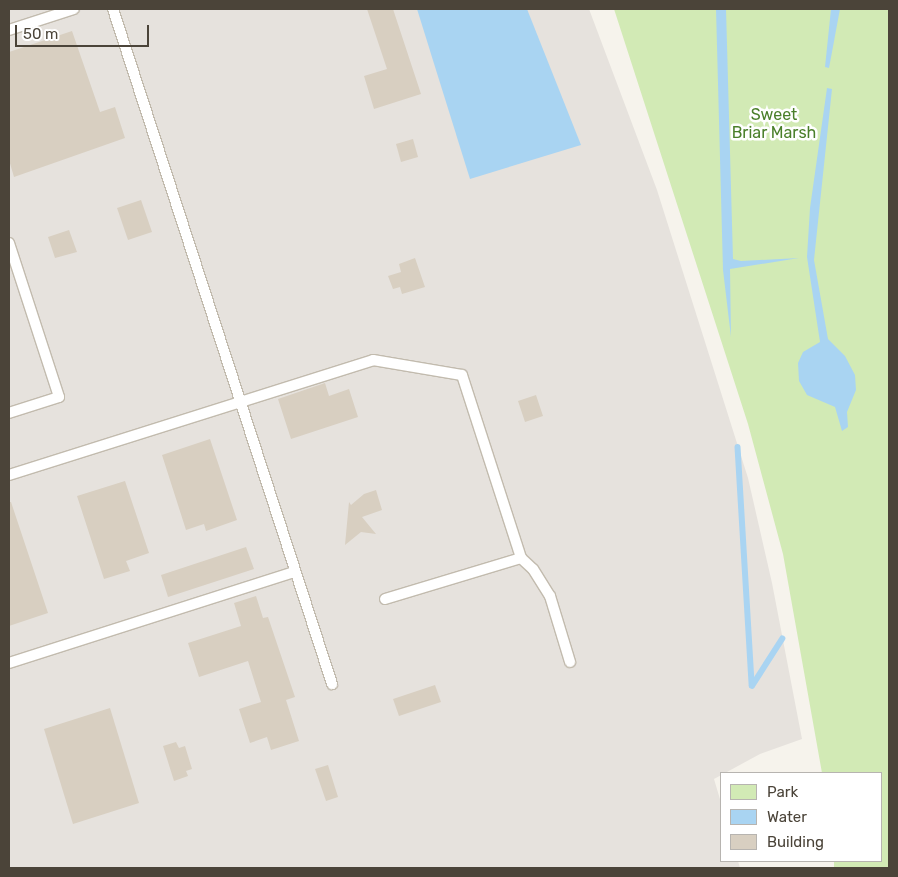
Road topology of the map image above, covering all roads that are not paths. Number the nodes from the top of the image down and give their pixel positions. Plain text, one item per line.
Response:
1 (71, 9) edge
2 (113, 9) edge
3 (9, 30) edge
4 (9, 242) edge
5 (240, 402) junction
6 (9, 412) edge
7 (9, 474) edge
8 (521, 558) junction
9 (295, 572) junction
10 (386, 599) dead end
11 (570, 662) dead end
12 (9, 663) edge
13 (332, 684) dead end

1 - 3 lane
2 - 5 lane
4 - 6 lane
5 - 7 lane
5 - 8 lane
5 - 9 lane
8 - 10 lane
8 - 11 lane
9 - 12 lane
9 - 13 lane

